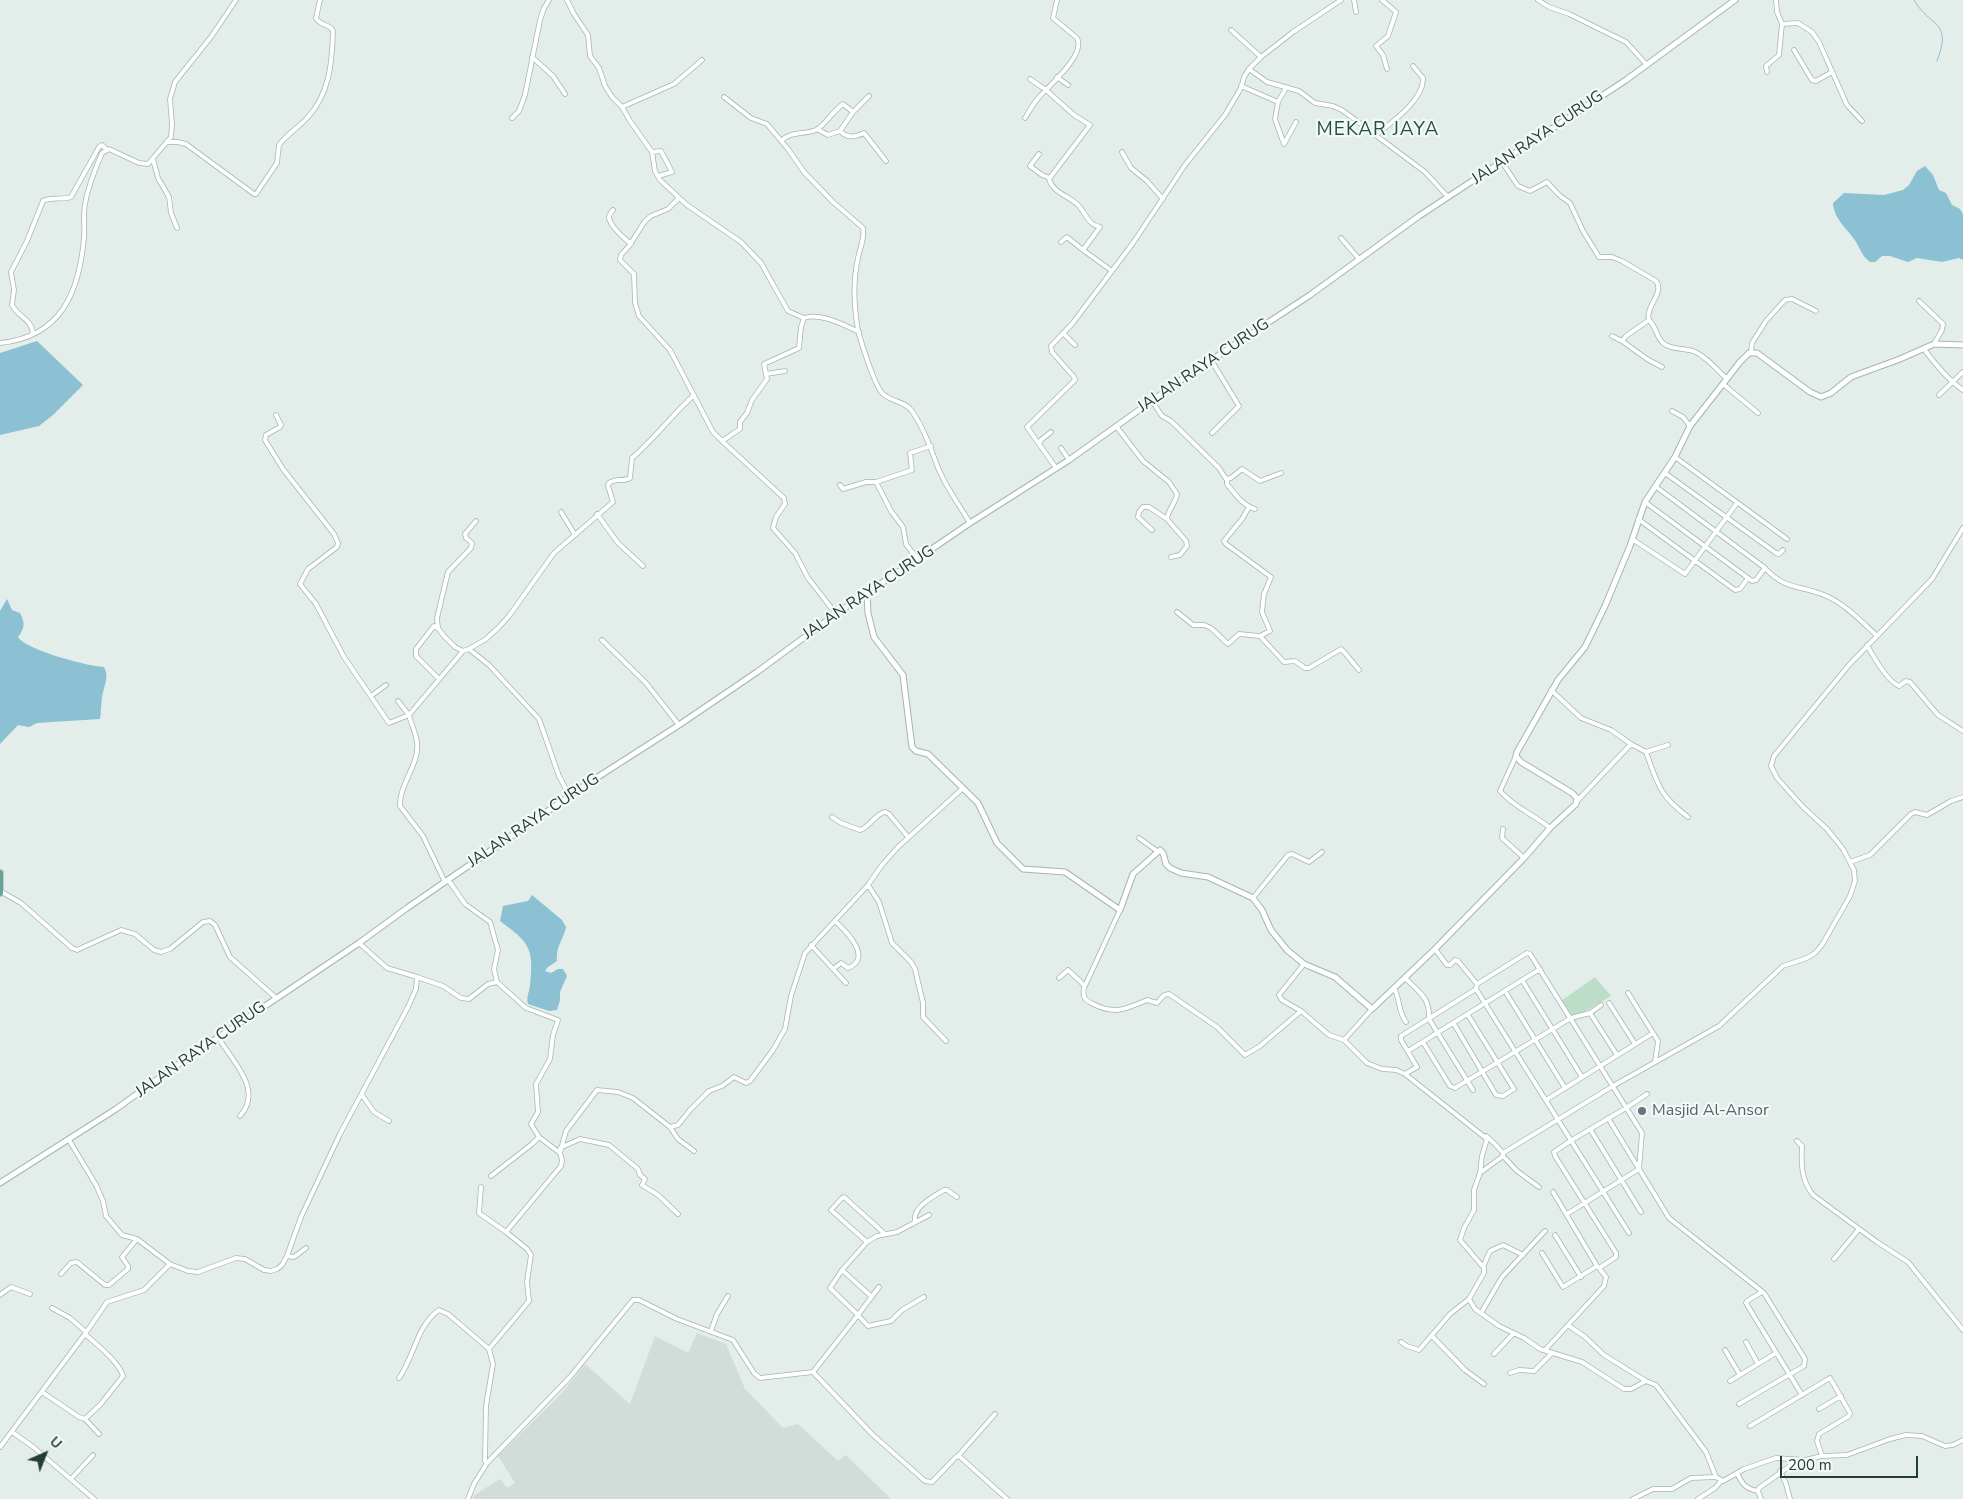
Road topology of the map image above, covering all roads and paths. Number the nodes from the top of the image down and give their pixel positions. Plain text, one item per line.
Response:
1 (236, 0) edge
2 (320, 0) edge
3 (549, 0) edge
4 (567, 0) edge
5 (1057, 0) edge
6 (1341, 0) edge
7 (1354, 0) edge
8 (1382, 0) edge
9 (1538, 0) edge
10 (1736, 0) edge
11 (1776, 0) edge
12 (1356, 12) dead end
13 (1782, 24) junction
14 (1231, 30) dead end
15 (1794, 50) dead end
16 (532, 57) junction
17 (1261, 57) junction
18 (702, 60) dead end
19 (1647, 65) junction
20 (1413, 66) dead end
21 (1249, 69) junction
22 (1387, 69) dead end
23 (1767, 72) dead end
24 (1832, 72) junction
25 (1057, 77) junction
26 (1030, 79) dead end
27 (1068, 85) dead end
28 (1241, 86) junction
29 (1286, 88) junction
30 (1046, 90) junction
31 (565, 94) dead end
32 (869, 96) dead end
33 (724, 97) dead end
34 (1278, 102) junction
35 (622, 107) junction
36 (853, 112) junction
37 (512, 118) dead end
38 (1025, 118) dead end
39 (1862, 121) dead end
40 (1296, 122) dead end
41 (817, 130) junction
42 (840, 131) junction
43 (1376, 135) junction
44 (168, 142) junction
45 (781, 142) junction
46 (106, 149) junction
47 (652, 152) junction
48 (1122, 152) dead end
49 (1039, 154) dead end
50 (153, 159) junction
51 (886, 161) dead end
52 (1502, 162) junction
53 (658, 176) junction
54 (1050, 178) junction
55 (1448, 197) junction
56 (679, 198) junction
57 (1163, 199) junction
58 (613, 210) dead end
59 (177, 228) dead end
60 (1341, 238) dead end
61 (1060, 242) dead end
62 (631, 244) junction
63 (1083, 250) junction
64 (1359, 259) junction
65 (1112, 271) junction
66 (1919, 301) dead end
67 (1816, 311) dead end
68 (804, 318) junction
69 (1648, 320) junction
70 (858, 332) junction
71 (1063, 333) junction
72 (33, 334) junction
73 (1612, 336) dead end
74 (1622, 341) junction
75 (0, 343) edge
76 (1934, 344) junction
77 (1075, 345) dead end
78 (1963, 346) edge
79 (1924, 349) junction
80 (1751, 352) junction
81 (1211, 360) junction
82 (1662, 367) dead end
83 (785, 371) dead end
84 (1963, 372) edge
85 (766, 374) junction
86 (1727, 379) junction
87 (1952, 382) junction
88 (1723, 384) junction
89 (1963, 390) edge
90 (694, 395) junction
91 (1939, 395) dead end
92 (1152, 401) junction
93 (1672, 411) dead end
94 (1758, 412) dead end
95 (276, 415) dead end
96 (1116, 426) junction
97 (1690, 426) junction
98 (1051, 432) dead end
99 (1212, 433) dead end
100 (722, 441) junction
101 (1039, 444) junction
102 (931, 446) junction
103 (1061, 448) dead end
104 (1675, 457) junction
105 (1069, 460) junction
106 (1056, 468) junction
107 (1281, 473) dead end
108 (1665, 473) junction
109 (1227, 479) junction
110 (876, 482) junction
111 (840, 485) dead end
112 (1655, 486) junction
113 (1645, 502) junction
114 (1737, 503) junction
115 (1249, 507) junction
116 (1255, 509) dead end
117 (562, 512) dead end
118 (597, 514) junction
119 (1727, 517) junction
120 (1168, 519) junction
121 (1638, 519) junction
122 (476, 521) dead end
123 (970, 524) junction
124 (1963, 528) edge
125 (1152, 530) dead end
126 (1716, 532) junction
127 (575, 535) junction
128 (1632, 539) junction
129 (1786, 539) dead end
130 (1705, 547) junction
131 (1783, 550) dead end
132 (1171, 557) dead end
133 (918, 560) junction
134 (1695, 561) junction
135 (643, 566) dead end
136 (1765, 568) junction
137 (1748, 578) junction
138 (866, 594) junction
139 (1177, 612) dead end
140 (836, 614) junction
141 (438, 628) junction
142 (1876, 635) junction
143 (1260, 636) junction
144 (602, 640) dead end
145 (1867, 645) junction
146 (469, 649) junction
147 (463, 651) junction
148 (1358, 670) dead end
149 (438, 680) junction
150 (386, 685) dead end
151 (1551, 690) junction
152 (371, 696) junction
153 (398, 701) dead end
154 (409, 715) junction
155 (679, 725) junction
156 (1963, 731) edge
157 (1631, 744) junction
158 (1668, 745) dead end
159 (1646, 752) junction
160 (1516, 756) junction
161 (962, 789) junction
162 (570, 796) junction
163 (1963, 796) edge
164 (1577, 800) junction
165 (832, 817) dead end
166 (1688, 817) dead end
167 (1550, 828) junction
168 (1503, 829) dead end
169 (908, 838) junction
170 (1139, 838) dead end
171 (1157, 851) junction
172 (1322, 852) dead end
173 (1524, 858) junction
174 (1850, 862) junction
175 (0, 873) edge
176 (447, 881) junction
177 (868, 885) junction
178 (0, 892) edge
179 (1253, 898) junction
180 (1120, 910) junction
181 (835, 920) junction
182 (359, 943) junction
183 (812, 945) junction
184 (1435, 949) junction
185 (1304, 964) junction
186 (833, 969) junction
187 (1540, 969) junction
188 (417, 976) junction
189 (1059, 978) dead end
190 (1404, 978) junction
191 (1522, 980) junction
192 (497, 982) junction
193 (846, 983) dead end
194 (1477, 984) junction
195 (1085, 986) junction
196 (1394, 988) junction
197 (1476, 990) junction
198 (1504, 991) junction
199 (1628, 993) dead end
200 (276, 998) junction
201 (1609, 1003) dead end
202 (1486, 1004) junction
203 (1601, 1005) dead end
204 (1372, 1009) junction
205 (1301, 1011) junction
206 (1590, 1013) junction
207 (1468, 1015) junction
208 (1571, 1018) junction
209 (1429, 1019) junction
210 (1406, 1022) dead end
211 (1454, 1024) junction
212 (1552, 1029) junction
213 (1438, 1033) junction
214 (1653, 1033) junction
215 (218, 1038) junction
216 (1344, 1040) junction
217 (1535, 1040) junction
218 (946, 1041) dead end
219 (1424, 1042) junction
220 (1635, 1044) junction
221 (1408, 1051) junction
222 (1514, 1052) junction
223 (1617, 1055) junction
224 (1498, 1061) junction
225 (1655, 1062) junction
226 (1600, 1066) junction
227 (1483, 1072) junction
228 (1405, 1074) junction
229 (1582, 1077) junction
230 (1468, 1080) junction
231 (1612, 1086) junction
232 (1565, 1088) junction
233 (1473, 1090) dead end
234 (1647, 1094) dead end
235 (362, 1095) junction
236 (1546, 1100) junction
237 (1626, 1108) junction
238 (240, 1116) dead end
239 (1608, 1118) junction
240 (1559, 1120) junction
241 (389, 1121) dead end
242 (670, 1127) junction
243 (1590, 1129) junction
244 (1486, 1136) junction
245 (539, 1137) junction
246 (69, 1140) junction
247 (1572, 1140) junction
248 (1797, 1141) dead end
249 (560, 1150) junction
250 (694, 1152) dead end
251 (1503, 1155) junction
252 (1639, 1169) junction
253 (1480, 1173) junction
254 (491, 1176) dead end
255 (1621, 1181) junction
256 (0, 1183) edge
257 (481, 1187) dead end
258 (1538, 1187) dead end
259 (1553, 1192) dead end
260 (1604, 1192) junction
261 (957, 1198) dead end
262 (1585, 1203) junction
263 (1640, 1212) dead end
264 (678, 1214) dead end
265 (1567, 1214) junction
266 (929, 1215) dead end
267 (915, 1222) junction
268 (1859, 1229) junction
269 (1546, 1231) dead end
270 (506, 1232) junction
271 (1629, 1233) dead end
272 (885, 1234) junction
273 (1555, 1235) dead end
274 (137, 1239) junction
275 (867, 1242) junction
276 (306, 1248) dead end
277 (1542, 1253) dead end
278 (1523, 1254) junction
279 (287, 1256) junction
280 (1834, 1259) dead end
281 (170, 1264) junction
282 (1484, 1267) junction
283 (1598, 1267) junction
284 (842, 1270) junction
285 (61, 1274) dead end
286 (1581, 1277) junction
287 (879, 1288) dead end
288 (1762, 1292) junction
289 (30, 1294) dead end
290 (0, 1295) edge
291 (728, 1296) dead end
292 (924, 1296) dead end
293 (872, 1297) junction
294 (1470, 1299) junction
295 (52, 1308) dead end
296 (1481, 1314) junction
297 (858, 1315) junction
298 (1569, 1326) junction
299 (1963, 1330) edge
300 (711, 1331) junction
301 (86, 1333) junction
302 (1513, 1334) junction
303 (1432, 1336) junction
304 (1401, 1342) dead end
305 (1746, 1342) dead end
306 (490, 1348) junction
307 (1545, 1350) junction
308 (1725, 1350) dead end
309 (1552, 1352) junction
310 (1776, 1353) junction
311 (1494, 1354) dead end
312 (1758, 1364) junction
313 (813, 1372) junction
314 (1510, 1373) dead end
315 (1789, 1374) junction
316 (1740, 1375) junction
317 (399, 1378) dead end
318 (1646, 1381) junction
319 (1730, 1381) dead end
320 (1484, 1384) dead end
321 (42, 1392) junction
322 (1802, 1395) junction
323 (1841, 1396) junction
324 (1739, 1404) dead end
325 (1818, 1409) dead end
326 (995, 1414) dead end
327 (85, 1419) junction
328 (1750, 1426) dead end
329 (12, 1432) junction
330 (99, 1434) dead end
331 (1963, 1440) edge
332 (0, 1447) edge
333 (93, 1454) dead end
334 (958, 1456) junction
335 (1822, 1456) junction
336 (1798, 1460) junction
337 (486, 1462) junction
338 (1780, 1471) junction
339 (1737, 1473) junction
340 (1716, 1477) junction
341 (71, 1479) junction
342 (1721, 1481) junction
343 (1758, 1491) junction
344 (94, 1499) edge
345 (468, 1499) edge
346 (1007, 1499) edge
347 (1633, 1499) edge
348 (1698, 1499) edge
349 (1761, 1499) edge
350 (1790, 1499) edge

1 - 44 street
2 - 44 street
3 - 16 street
4 - 35 street
5 - 25 street
6 - 17 street
7 - 12 street
8 - 22 street
9 - 19 street
10 - 19 street, JALAN RAYA CURUG
11 - 13 street
13 - 23 street
13 - 24 street
14 - 17 street
15 - 24 street
16 - 31 street
16 - 37 street
17 - 21 street
18 - 35 street
19 - 52 street, JALAN RAYA CURUG
20 - 43 street
21 - 28 street
21 - 29 street
24 - 39 street
25 - 27 street
25 - 30 street
26 - 30 street
28 - 34 street
28 - 57 street
29 - 34 street
29 - 43 street
30 - 38 street
30 - 54 street
32 - 36 street
33 - 45 street
34 - 40 street
35 - 47 street
36 - 41 street
36 - 42 street
41 - 42 street
41 - 45 street
42 - 51 street
43 - 55 street
44 - 50 street
45 - 70 street
46 - 50 street
46 - 72 street
46 - 72 street
47 - 53 street
47 - 53 street
48 - 57 street
49 - 54 street
50 - 59 street
52 - 55 street, JALAN RAYA CURUG
52 - 69 street
53 - 56 street
54 - 63 street
55 - 64 street, JALAN RAYA CURUG
56 - 62 street
56 - 68 street
57 - 65 street
58 - 62 street
60 - 64 street
61 - 63 street
62 - 90 street
63 - 65 street
64 - 81 street, JALAN RAYA CURUG
65 - 71 street
66 - 76 street
67 - 80 street
68 - 70 street
68 - 85 street
69 - 74 street
69 - 86 street
70 - 102 street
71 - 77 street
71 - 101 street
72 - 75 street
73 - 74 street
74 - 82 street
76 - 78 street
76 - 79 street
79 - 80 street
79 - 87 street
80 - 86 street
81 - 92 street, JALAN RAYA CURUG
81 - 99 street
83 - 85 street
84 - 87 street
85 - 100 street
86 - 88 street
87 - 89 street
87 - 91 street
88 - 94 street
88 - 97 street
90 - 100 street
90 - 118 street
92 - 96 street, JALAN RAYA CURUG
92 - 109 street
93 - 97 street
95 - 152 street
96 - 105 street, JALAN RAYA CURUG
96 - 120 street
97 - 104 street
98 - 101 street
100 - 140 street
101 - 106 street
102 - 110 street
102 - 123 street
103 - 105 street
104 - 108 street
104 - 114 street
105 - 106 street, JALAN RAYA CURUG
106 - 123 street, JALAN RAYA CURUG
107 - 109 street
108 - 112 street
108 - 119 street
109 - 115 street
110 - 111 street
110 - 133 street
112 - 113 street
112 - 126 street
113 - 121 street
113 - 130 street
114 - 119 street
114 - 129 street
115 - 116 street
115 - 143 street
117 - 127 street
118 - 127 street
118 - 135 street
119 - 126 street
119 - 131 street
120 - 125 street
120 - 132 street
121 - 128 street
121 - 134 street
122 - 141 street
123 - 133 street, JALAN RAYA CURUG
124 - 142 street
126 - 130 street
126 - 136 street
127 - 146 street
128 - 134 street
128 - 151 street
130 - 134 street
130 - 137 street
133 - 138 street, JALAN RAYA CURUG
134 - 137 street
136 - 137 street
136 - 142 street
138 - 140 street, JALAN RAYA CURUG
138 - 161 street
139 - 143 street
140 - 155 street, JALAN RAYA CURUG
141 - 147 street
141 - 149 street
142 - 145 street
143 - 148 street
144 - 155 street
145 - 156 street
145 - 174 street
146 - 147 street
146 - 162 street
147 - 149 street
149 - 154 street
150 - 152 street
151 - 157 street
151 - 160 street
152 - 154 street
153 - 154 street
154 - 176 street
155 - 162 street, JALAN RAYA CURUG
157 - 159 street
157 - 164 street
158 - 159 street
159 - 166 street
160 - 164 street
160 - 167 street
161 - 169 street
161 - 180 street
162 - 176 street, JALAN RAYA CURUG
163 - 174 street
164 - 167 street
165 - 169 street
167 - 173 street
168 - 173 street
169 - 177 street
170 - 171 street
171 - 179 street
171 - 180 street
172 - 179 street
173 - 184 street
174 - 225 street
175 - 178 main road
176 - 182 street, JALAN RAYA CURUG
176 - 192 street
177 - 181 street
177 - 218 street
178 - 200 street
179 - 185 street
180 - 195 street
181 - 183 street
181 - 186 street
182 - 188 street
182 - 200 street, JALAN RAYA CURUG
183 - 186 street
183 - 242 street
184 - 190 street
184 - 194 street
185 - 204 street
185 - 205 street
186 - 193 street
187 - 191 street
187 - 194 street
187 - 208 street
188 - 192 street
188 - 235 street
189 - 195 street
190 - 196 street
190 - 209 street
191 - 198 street
191 - 212 street
192 - 245 street
194 - 197 street
195 - 205 street
196 - 204 street
196 - 210 street
197 - 202 street
197 - 209 street
198 - 202 street
198 - 217 street
199 - 214 street
200 - 215 street, JALAN RAYA CURUG
201 - 220 street
202 - 207 street
202 - 222 street
203 - 206 street
204 - 216 street
205 - 216 street
206 - 208 street
206 - 223 street
207 - 211 street
207 - 224 street
208 - 212 street
208 - 226 street
209 - 213 street
209 - 221 street
211 - 213 street
211 - 227 street
212 - 217 street
212 - 229 street
213 - 219 street
213 - 230 street
214 - 220 street
214 - 225 street
215 - 238 street
215 - 246 street, JALAN RAYA CURUG
216 - 228 street
217 - 222 street
217 - 232 street
219 - 221 street
219 - 230 street
220 - 223 street
221 - 228 street
222 - 224 street
222 - 236 street
223 - 226 street
224 - 227 street
224 - 227 street
225 - 231 street
226 - 229 street
226 - 231 street
227 - 230 street
228 - 244 street
229 - 232 street
230 - 233 street
231 - 237 street
231 - 240 street
232 - 236 street
234 - 237 street
235 - 241 street
235 - 279 street
236 - 240 street
237 - 239 street
237 - 252 street
239 - 243 street
239 - 252 street
240 - 247 street
240 - 251 street
242 - 249 street
242 - 250 street
243 - 247 street
243 - 255 street
244 - 251 street
244 - 253 street
245 - 249 street
245 - 254 street
246 - 256 street, JALAN RAYA CURUG
246 - 274 street
247 - 260 street
247 - 262 street
248 - 268 street
249 - 264 street
249 - 270 street
251 - 253 street
251 - 258 street
252 - 255 street
252 - 288 street
253 - 282 street
255 - 260 street
255 - 263 street
257 - 270 street
259 - 265 street
260 - 262 street
260 - 271 street
261 - 267 street
262 - 265 street
262 - 283 street
265 - 283 street
266 - 267 street
267 - 272 street
268 - 280 street
268 - 299 street
269 - 278 street
270 - 306 street
272 - 275 street
272 - 275 street
273 - 286 street
274 - 281 street
274 - 285 street
275 - 284 street
276 - 279 street
277 - 286 street
278 - 282 street
278 - 296 street
279 - 281 street
281 - 301 street
282 - 294 street
283 - 286 street
283 - 298 street
284 - 293 street
284 - 297 street
287 - 293 street
288 - 310 street
288 - 315 street
289 - 290 street
291 - 300 street
292 - 297 street
293 - 297 street
294 - 296 street
294 - 303 street
295 - 301 street
296 - 302 street
297 - 313 street
298 - 307 street
298 - 318 street
300 - 313 street
300 - 337 street
301 - 321 street
301 - 327 street
302 - 307 street
302 - 311 street
303 - 304 street
303 - 320 street
305 - 312 street
306 - 317 street
306 - 337 street
307 - 309 street
308 - 316 street
309 - 314 street
309 - 318 street
310 - 312 street
310 - 315 street
312 - 316 street
313 - 334 street
315 - 322 street
315 - 324 street
316 - 319 street
318 - 340 street
321 - 327 street
321 - 329 street
322 - 323 street
322 - 328 street
323 - 325 street
323 - 335 street
326 - 334 street
327 - 330 street
329 - 332 street
329 - 341 street
331 - 335 street
333 - 341 street
334 - 346 street
335 - 336 street
336 - 338 street
336 - 339 street
337 - 345 street
338 - 343 street
338 - 350 street
339 - 342 street
339 - 343 street
340 - 342 street
340 - 347 street
341 - 344 street
342 - 348 street
343 - 349 street

